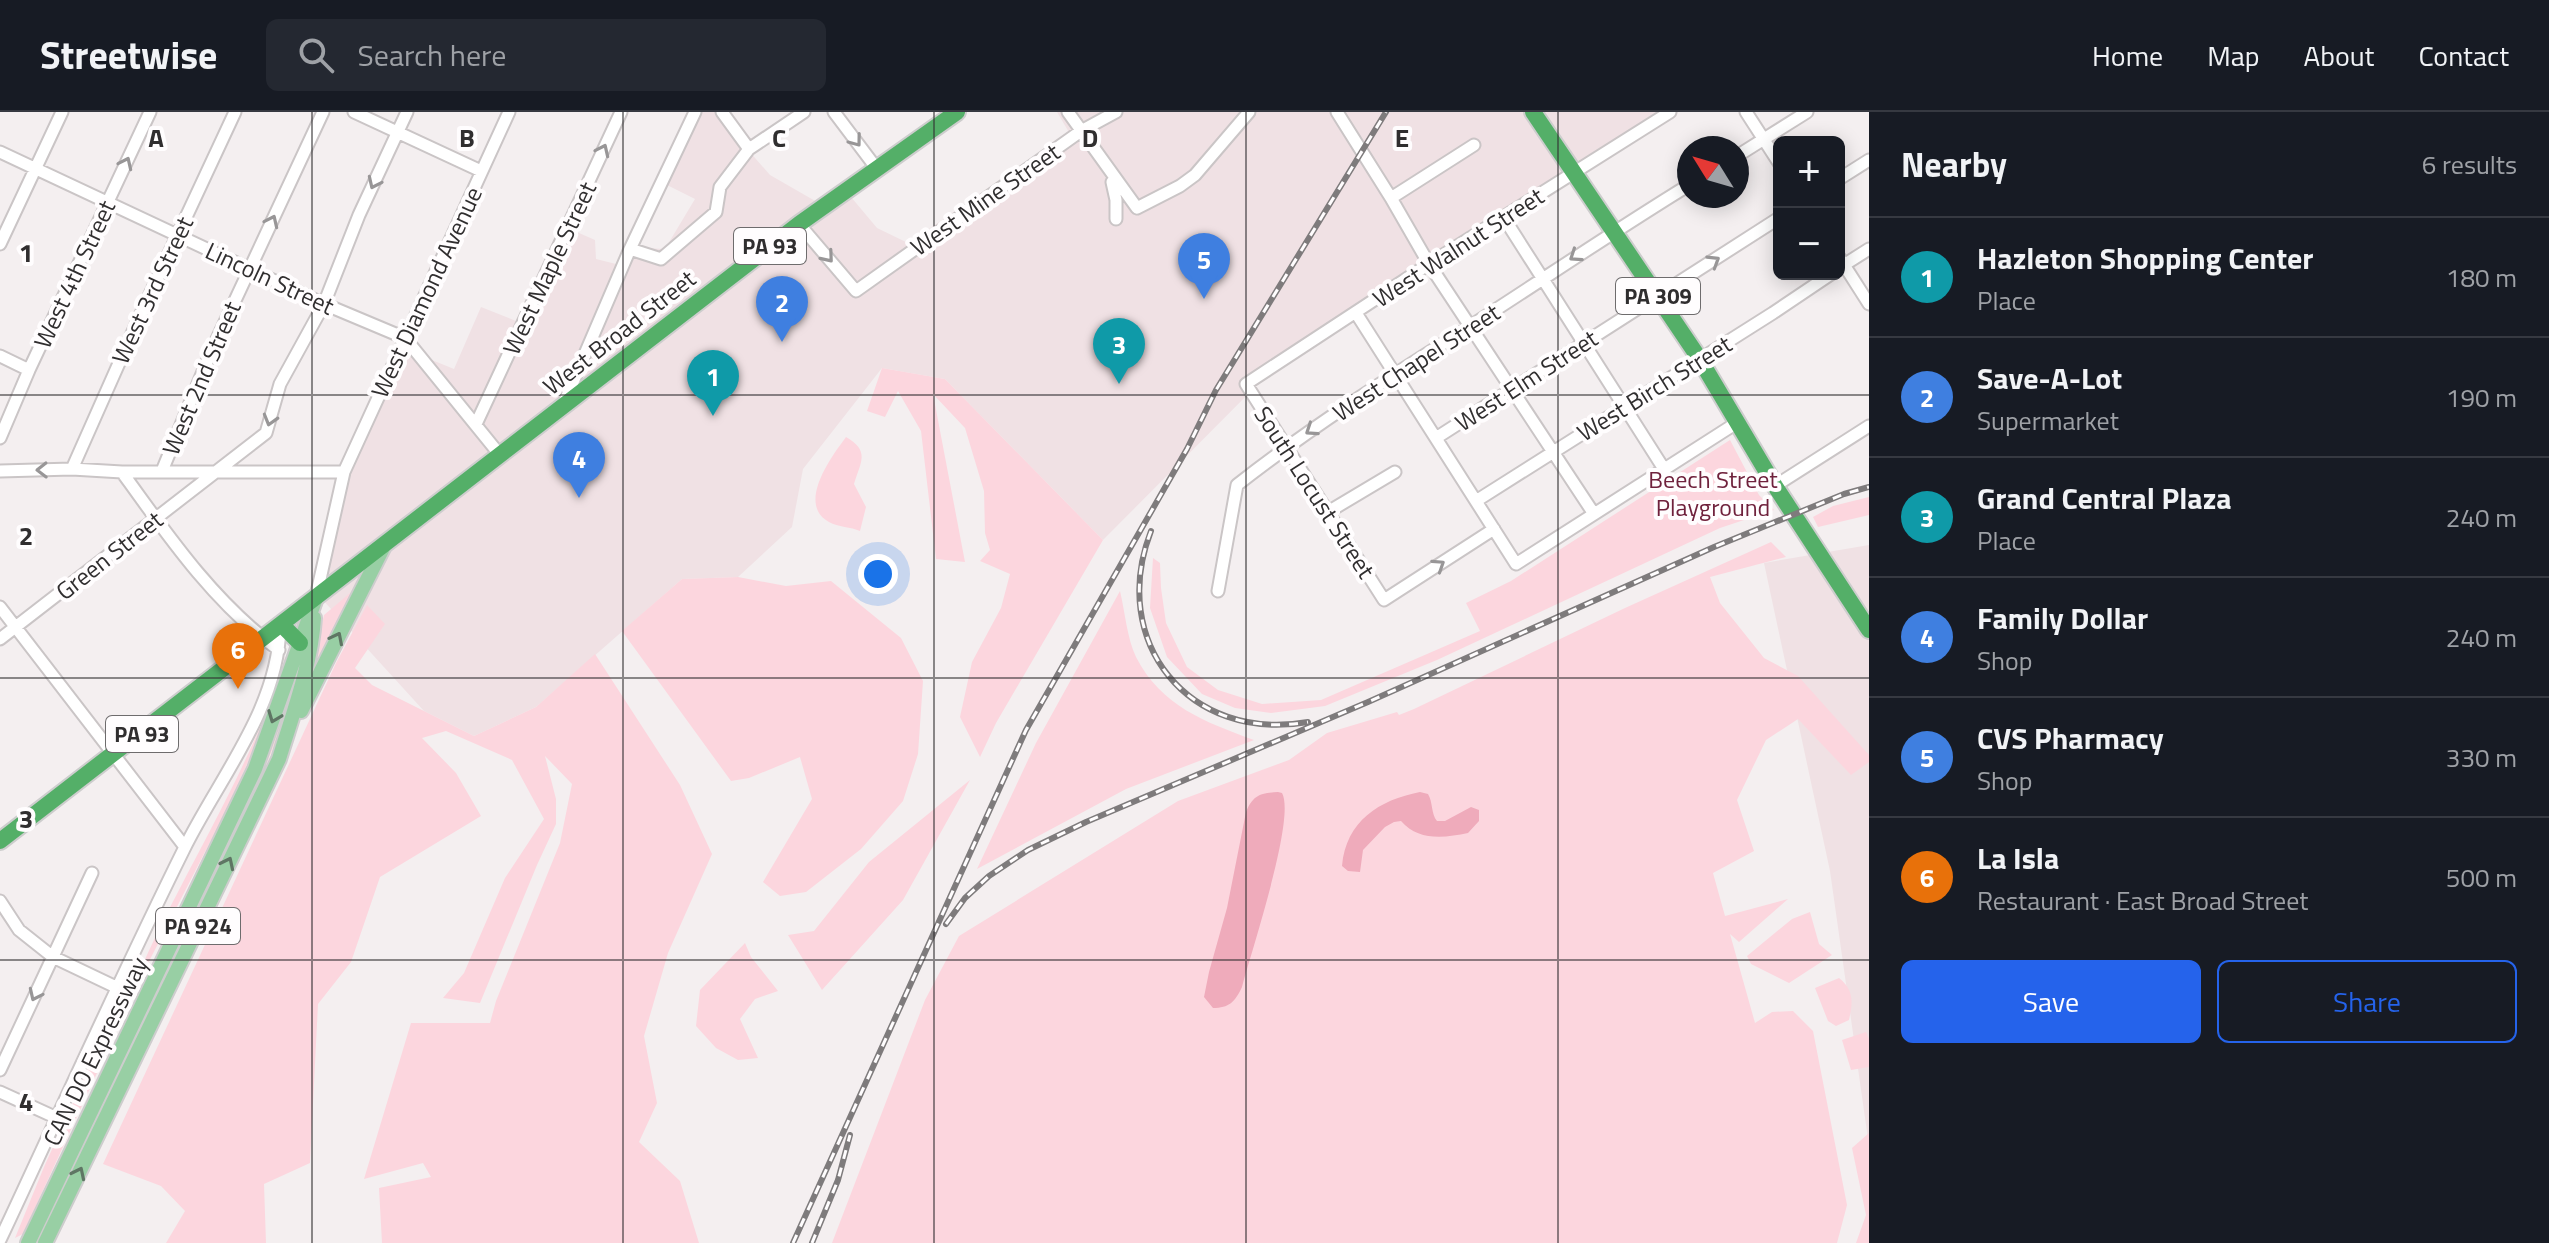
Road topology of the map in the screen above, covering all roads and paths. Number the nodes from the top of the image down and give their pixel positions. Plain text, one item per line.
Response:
1 (62, 112) edge
2 (150, 112) edge
3 (235, 112) edge
4 (323, 112) edge
5 (354, 112) edge
6 (407, 112) edge
7 (509, 112) edge
8 (621, 112) edge
9 (695, 112) edge
10 (722, 112) edge
11 (804, 112) edge
12 (834, 112) edge
13 (957, 112) edge
14 (1068, 112) edge
15 (1116, 112) edge
16 (1249, 112) edge
17 (1337, 112) edge
18 (1533, 112) edge
19 (1670, 112) edge
20 (1746, 112) edge
21 (1807, 112) edge
22 (1081, 131) junction
23 (398, 132) junction
24 (1764, 140) junction
25 (1474, 145) dead end
26 (749, 149) junction
27 (1749, 149) edge
28 (0, 152) edge
29 (1773, 154) edge
30 (1869, 160) edge
31 (35, 169) junction
32 (877, 169) junction
33 (481, 171) junction
34 (1573, 173) junction
35 (1845, 175) edge
36 (1113, 177) junction
37 (1677, 192) edge
38 (1391, 198) junction
39 (107, 202) junction
40 (1504, 218) junction
41 (1116, 219) dead end
42 (1773, 222) edge
43 (799, 224) junction
44 (1613, 231) junction
45 (177, 235) junction
46 (0, 244) edge
47 (630, 249) junction
48 (1869, 249) edge
49 (1845, 261) edge
50 (1429, 264) junction
51 (250, 269) junction
52 (1845, 269) edge
53 (1543, 278) junction
54 (1822, 280) edge
55 (1658, 296) junction
56 (324, 304) junction
57 (1869, 304) edge
58 (1356, 313) junction
59 (1470, 326) junction
60 (405, 338) junction
61 (1584, 343) junction
62 (0, 356) edge
63 (1699, 358) junction
64 (29, 370) junction
65 (1394, 374) junction
66 (1246, 384) joint
67 (1513, 389) junction
68 (562, 406) junction
69 (1624, 406) junction
70 (1738, 422) junction
71 (476, 424) junction
72 (1869, 426) edge
73 (0, 438) edge
74 (1436, 438) junction
75 (1286, 447) junction
76 (1554, 452) junction
77 (500, 455) junction
78 (72, 469) junction
79 (1664, 469) junction
80 (219, 470) junction
81 (0, 471) edge
82 (162, 471) junction
83 (122, 472) junction
84 (344, 472) junction
85 (1395, 472) dead end
86 (1775, 486) junction
87 (1476, 501) junction
88 (1328, 512) junction
89 (1594, 514) junction
90 (156, 519) junction
91 (1494, 529) junction
92 (383, 548) junction
93 (1218, 591) dead end
94 (316, 598) junction
95 (0, 607) edge
96 (281, 626) junction
97 (16, 627) junction
98 (1869, 630) edge
99 (0, 639) edge
100 (265, 639) junction
101 (300, 643) junction
102 (279, 650) junction
103 (114, 755) junction
104 (279, 759) junction
105 (0, 841) edge
106 (185, 847) junction
107 (92, 873) dead end
108 (0, 901) edge
109 (53, 957) junction
110 (118, 988) junction
111 (0, 1070) edge
112 (0, 1092) edge
113 (57, 1118) junction
114 (0, 1240) edge
115 (28, 1243) edge
116 (45, 1243) edge

1 - 31 street
39 -> 2 street, West 4th Street
3 - 45 street, West 3rd Street
51 -> 4 street, West 2nd Street
5 - 23 street
6 - 23 street, Green Street
7 - 33 street, West Diamond Avenue
71 -> 8 street, West Maple Street
9 - 47 street
10 - 26 street
11 - 26 street
12 -> 32 street
13 - 32 highway, West Broad Street / PA 93
14 - 22 street
15 - 22 street, West Mine Street
16 - 36 street
17 - 38 street
18 - 34 highway, PA 309
19 - 34 street, West Walnut Street
20 - 24 street
21 - 24 street
22 - 36 street
43 -> 22 street, West Mine Street
23 - 33 street
23 -> 56 street, Green Street
24 - 27 street
24 - 29 street
25 - 38 street
26 - 47 street
28 - 31 street, Lincoln Street
30 - 35 street
31 - 39 street, Lincoln Street
31 - 46 street
32 - 43 highway, West Broad Street / PA 93
33 - 60 street, West Diamond Avenue
34 - 40 street, West Walnut Street
34 - 44 highway, PA 309
36 - 41 street
37 - 44 street, West Chapel Street
38 - 50 street
39 - 45 street, Lincoln Street
39 - 64 street, West 4th Street
40 - 50 street, West Walnut Street
40 - 53 street
55 -> 42 street, West Elm Street
43 - 68 highway, West Broad Street / PA 93
44 -> 53 street, West Chapel Street
44 - 55 highway, PA 309
45 - 51 street, Lincoln Street
45 - 78 street, West 3rd Street
47 - 68 street
48 - 49 street
50 - 58 street, West Walnut Street
50 - 59 street
51 - 56 street, Lincoln Street
51 - 82 street, West 2nd Street
52 - 57 street
53 - 59 street, West Chapel Street
53 - 61 street
54 - 63 street, West Birch Street
55 - 61 street, West Elm Street
55 - 63 highway, PA 309
56 - 60 street, Lincoln Street
56 -> 80 street, Green Street
58 - 65 street
58 - 66 street, West Walnut Street
59 - 65 street, West Chapel Street
59 - 67 street
60 - 71 street, Lincoln Street
60 - 84 street, West Diamond Avenue
61 - 67 street, West Elm Street
61 - 69 street
62 - 64 street
63 - 69 street, West Birch Street
63 - 70 highway, PA 309
64 - 73 street, West 4th Street
65 - 74 street
65 -> 75 street, West Chapel Street
66 - 75 street, South Locust Street
67 - 74 street, West Elm Street
67 - 76 street
68 - 77 highway, West Broad Street / PA 93
69 - 76 street, West Birch Street
69 - 79 street
70 - 79 street
70 - 86 highway, PA 309
71 - 77 street, Lincoln Street
72 - 86 street
74 - 87 street
75 - 88 street, South Locust Street
75 - 93 street, West Chapel Street
76 - 87 street, West Birch Street
76 - 89 street
77 - 92 highway, West Broad Street / PA 93
78 -> 81 street
78 - 83 street
79 - 89 street
80 - 82 street
80 - 84 street
80 - 90 street, Green Street
82 - 83 street
83 - 90 street
84 - 94 street, West Diamond Avenue
85 - 88 street
86 - 98 highway, PA 309
87 - 91 street
88 -> 91 street, South Locust Street
89 - 91 street
90 - 97 street, Green Street
90 - 100 street
92 - 94 highway, West Broad Street / PA 93
104 -> 92 main road
94 - 96 highway, PA 93
94 - 101 main road, CAN DO Expressway
94 - 104 main road, CAN DO Expressway / PA 924
95 - 97 street
96 - 100 highway, PA 93
96 - 101 highway
96 - 102 street
97 - 99 street, Green Street
97 - 103 street
100 - 102 street
100 - 103 highway, PA 93
101 -> 115 main road, CAN DO Expressway / PA 924
102 - 106 street
103 - 105 highway, PA 93
103 - 106 street
116 -> 104 main road, CAN DO Expressway / PA 924
106 - 110 street
107 - 109 street
108 - 109 street
109 - 110 street
109 -> 111 street
110 - 113 street
112 - 113 street
113 - 114 street

